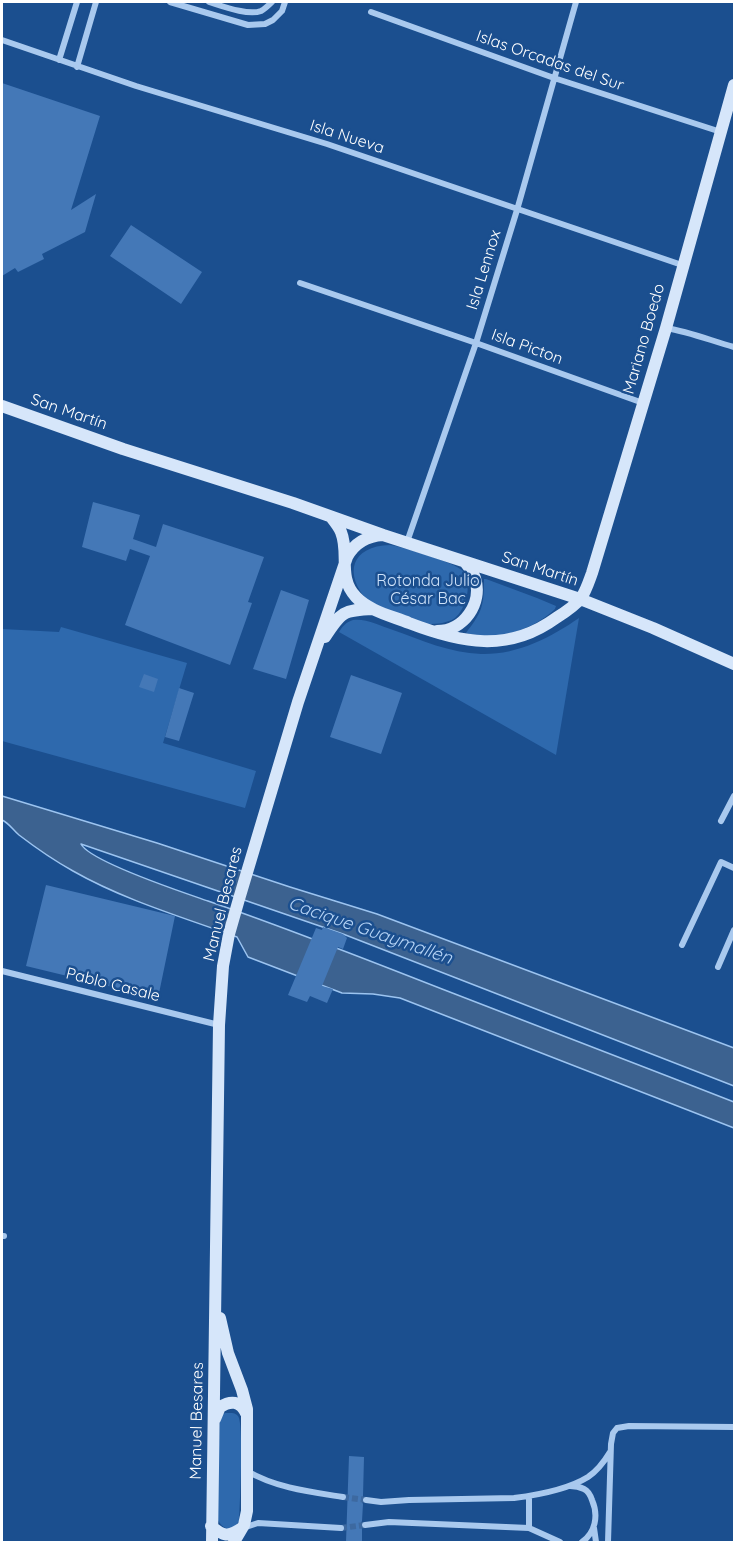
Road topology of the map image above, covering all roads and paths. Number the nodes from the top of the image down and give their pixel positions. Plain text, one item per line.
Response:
1 (77, 2) edge
2 (96, 2) edge
3 (170, 2) edge
4 (209, 2) edge
5 (272, 2) edge
6 (285, 2) edge
7 (576, 2) edge
8 (371, 12) dead end
9 (2, 40) edge
10 (58, 60) junction
11 (77, 67) junction
12 (554, 78) junction
13 (735, 85) edge
14 (721, 132) junction
15 (517, 210) junction
16 (682, 265) junction
17 (300, 283) dead end
18 (666, 328) junction
19 (476, 343) junction
20 (735, 347) edge
21 (643, 403) junction
22 (2, 406) edge
23 (332, 517) junction
24 (383, 535) junction
25 (407, 542) junction
26 (465, 561) junction
27 (344, 566) junction
28 (580, 599) junction
29 (373, 609) junction
30 (425, 630) junction
31 (315, 653) junction
32 (735, 664) edge
33 (735, 796) edge
34 (721, 821) dead end
35 (735, 868) edge
36 (735, 930) edge
37 (682, 945) dead end
38 (718, 967) dead end
39 (2, 971) edge
40 (219, 1024) junction
41 (215, 1299) junction
42 (247, 1414) junction
43 (213, 1423) junction
44 (735, 1427) edge
45 (610, 1452) junction
46 (247, 1471) junction
47 (570, 1486) junction
48 (529, 1496) junction
49 (343, 1497) tunnel mouth
50 (366, 1500) tunnel mouth
51 (365, 1525) tunnel mouth
52 (211, 1526) junction
53 (594, 1527) junction
54 (242, 1528) junction
55 (341, 1528) tunnel mouth
56 (529, 1528) junction
57 (212, 1542) edge
58 (234, 1542) edge
59 (560, 1542) edge
60 (582, 1542) edge
61 (596, 1542) edge
62 (608, 1542) edge

1 - 10 street
2 - 11 street
3 - 6 street
4 - 5 street
7 - 12 street, Isla Lennox
8 - 12 street, Islas Orcadas del Sur
9 - 10 street, Isla Nueva
10 - 11 street, Isla Nueva
11 - 15 street, Isla Nueva
12 - 14 street, Islas Orcadas del Sur
12 - 15 street, Isla Lennox
13 - 14 main road, Mariano Boedo
14 - 16 main road, Mariano Boedo
15 - 16 street, Isla Nueva
15 - 19 street, Isla Lennox
16 - 18 main road, Mariano Boedo
17 - 19 street, Isla Picton
18 - 20 street
18 - 21 main road, Mariano Boedo
19 - 21 street, Isla Picton
19 - 25 street, Isla Lennox
21 - 28 main road, Mariano Boedo
22 - 23 main road, San Martín
23 - 24 main road, San Martín
23 - 27 main road
24 - 25 main road, San Martín
24 - 27 main road
25 - 26 main road, San Martín
26 - 28 main road, San Martín
26 - 30 main road
27 - 29 main road
27 - 31 main road, Manuel Besares
28 - 30 main road
28 - 32 main road, San Martín
29 - 30 main road
29 - 31 main road
31 - 40 main road, Manuel Besares
33 - 34 street
35 - 37 street
36 - 38 street
39 - 40 street, Pablo Casale
40 - 41 main road, Manuel Besares
41 - 42 main road, Manuel Besares
41 - 43 main road, Manuel Besares
42 - 43 main road
42 - 46 main road, Manuel Besares
43 - 52 main road, Manuel Besares
44 - 45 street
45 - 47 street
45 - 62 street
46 - 49 street
46 - 54 main road, Manuel Besares
47 - 48 street
47 - 53 street
48 - 50 street
48 - 56 street
51 - 56 street
52 - 54 main road
52 - 57 main road, Manuel Besares
53 - 60 street
53 - 61 street
54 - 55 street
54 - 58 main road, Manuel Besares
56 - 59 street

